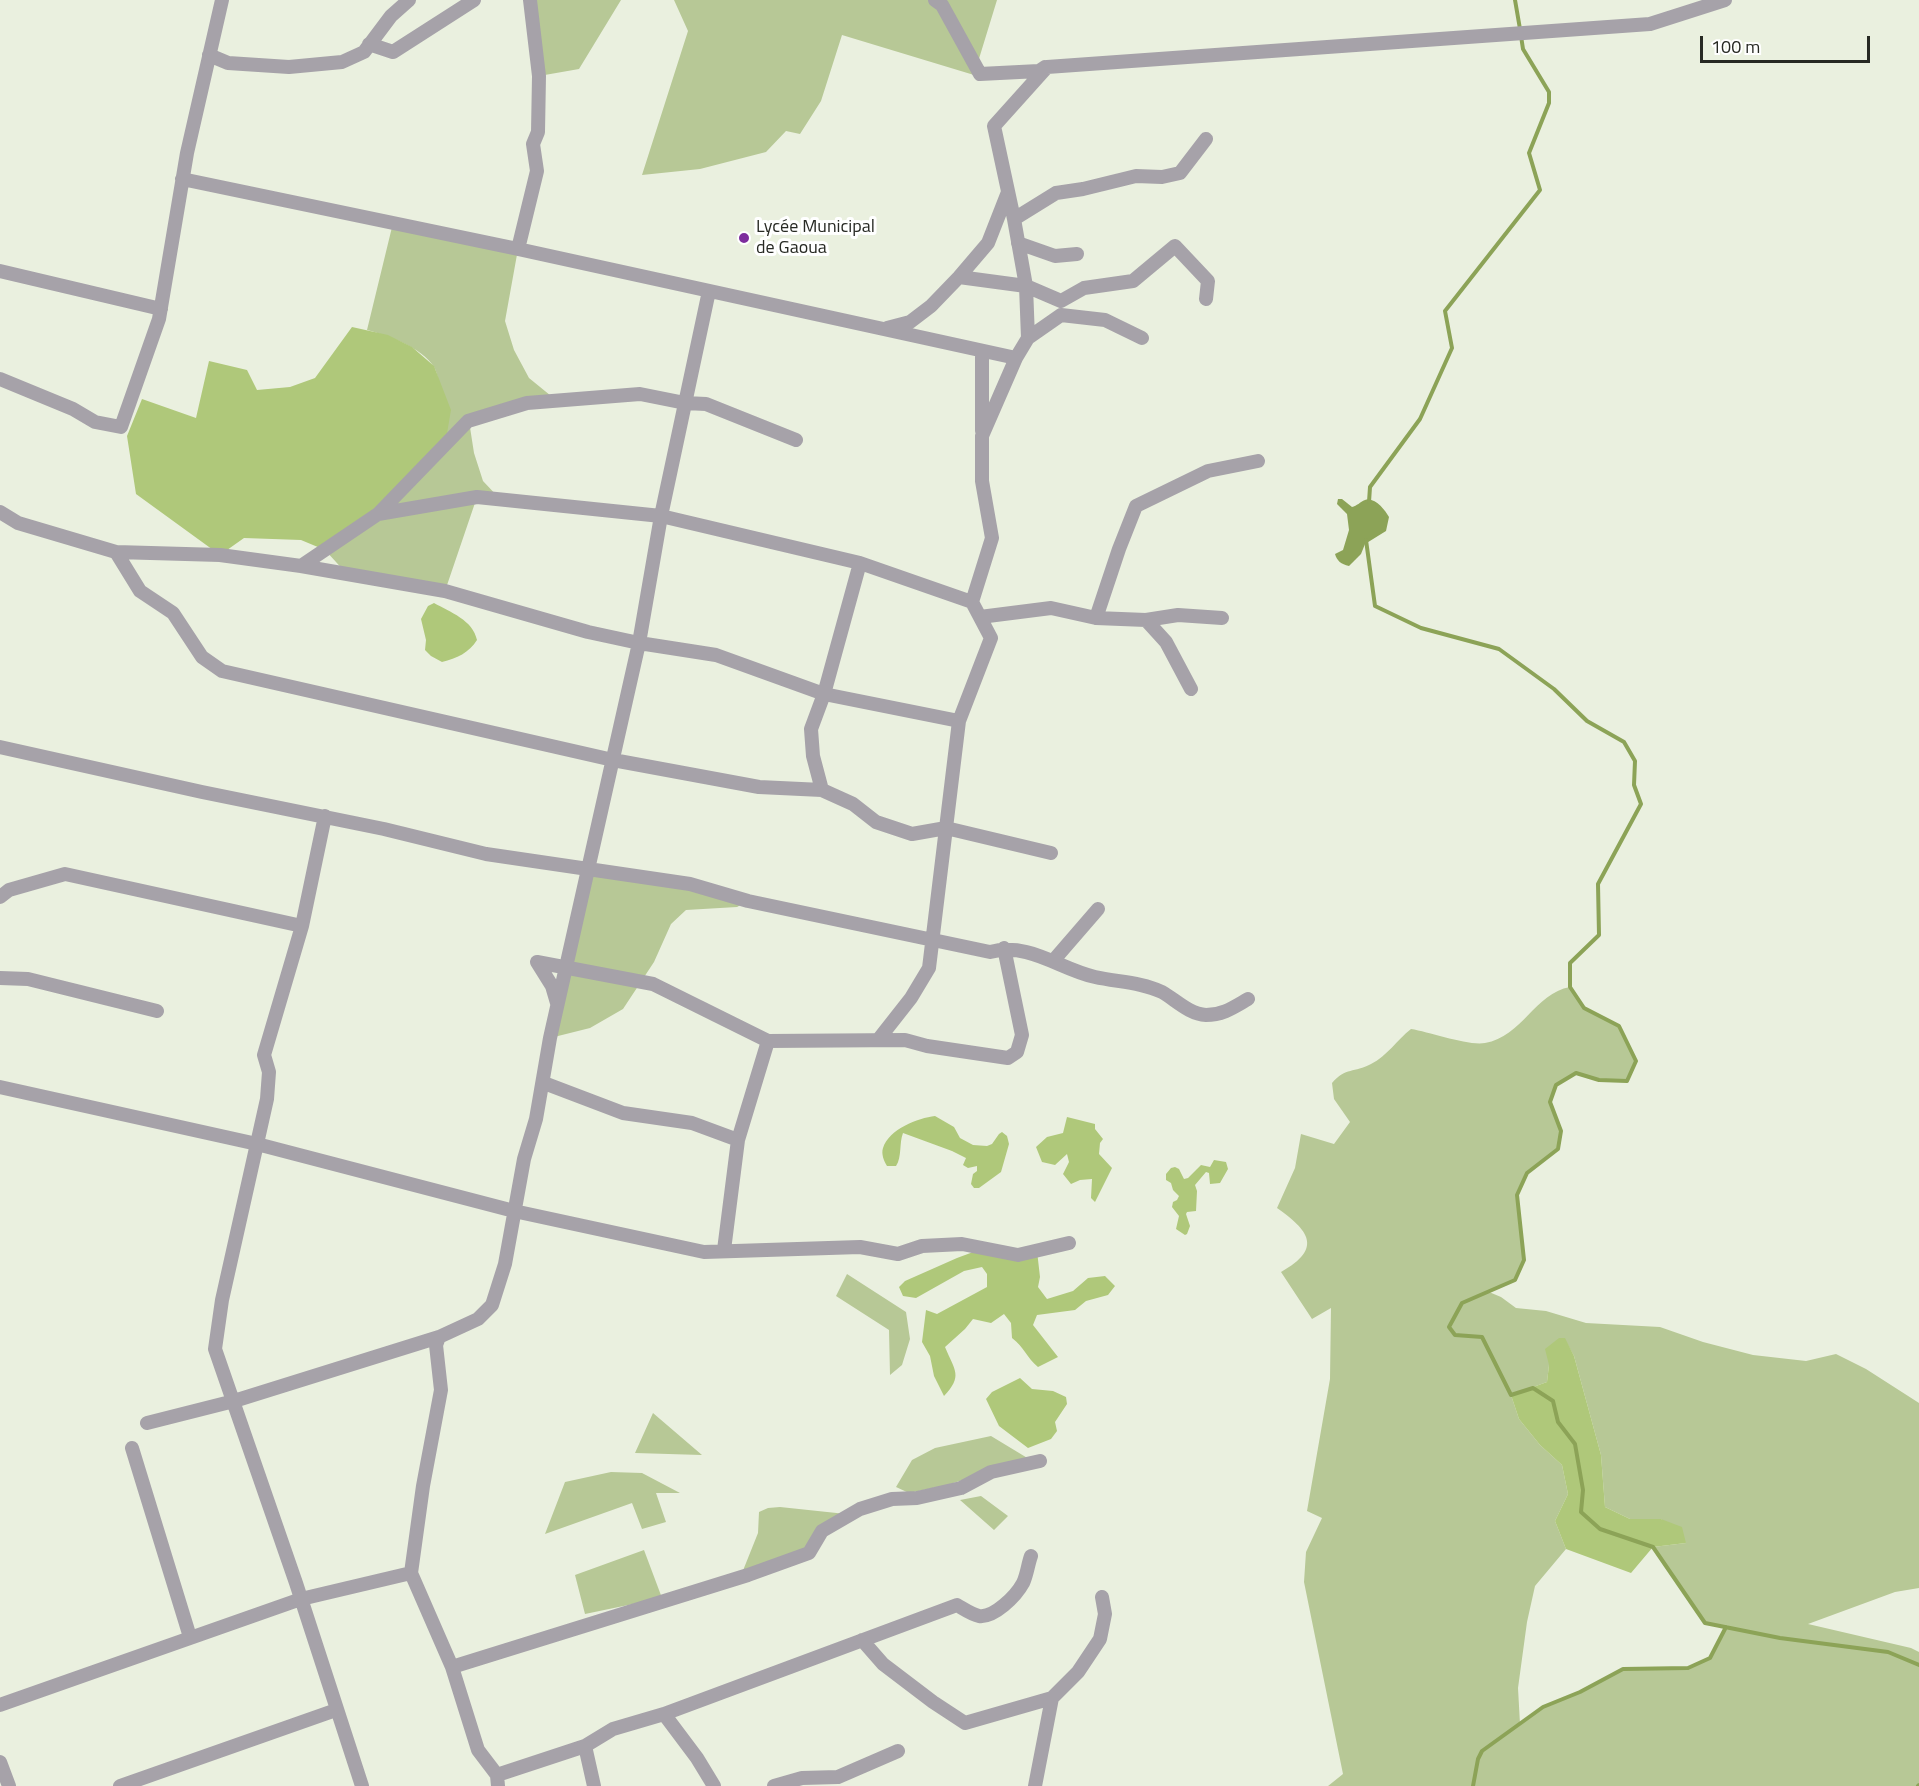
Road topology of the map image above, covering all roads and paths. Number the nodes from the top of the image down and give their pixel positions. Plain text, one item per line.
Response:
1 (222, 0) edge
2 (409, 0) edge
3 (474, 0) edge
4 (530, 0) edge
5 (935, 0) edge
6 (1725, 0) edge
7 (369, 44) junction
8 (209, 55) junction
9 (1047, 67) junction
10 (1206, 139) dead end
11 (182, 179) junction
12 (1008, 192) junction
13 (1014, 219) junction
14 (1018, 243) junction
15 (518, 249) junction
16 (1077, 254) dead end
17 (0, 271) edge
18 (959, 277) junction
19 (1026, 286) junction
20 (709, 291) junction
21 (1206, 299) dead end
22 (161, 309) junction
23 (882, 329) junction
24 (1028, 338) junction
25 (1142, 338) dead end
26 (981, 351) junction
27 (1016, 358) junction
28 (0, 379) edge
29 (685, 402) junction
30 (982, 436) junction
31 (796, 440) dead end
32 (1258, 461) dead end
33 (0, 512) edge
34 (378, 514) junction
35 (661, 516) junction
36 (116, 552) junction
37 (860, 563) junction
38 (301, 566) junction
39 (972, 602) junction
40 (980, 617) junction
41 (1096, 618) junction
42 (1222, 618) dead end
43 (1146, 620) junction
44 (639, 644) junction
45 (1191, 689) dead end
46 (824, 694) junction
47 (959, 721) junction
48 (0, 747) edge
49 (613, 760) junction
50 (822, 790) junction
51 (325, 816) junction
52 (946, 828) junction
53 (1051, 853) dead end
54 (588, 870) junction
55 (0, 897) edge
56 (1098, 909) dead end
57 (302, 926) junction
58 (933, 939) junction
59 (1004, 948) junction
60 (1053, 961) junction
61 (566, 966) junction
62 (0, 978) edge
63 (1248, 999) dead end
64 (557, 1005) junction
65 (157, 1011) dead end
66 (878, 1040) junction
67 (768, 1041) junction
68 (544, 1083) junction
69 (0, 1087) edge
70 (738, 1140) junction
71 (257, 1144) junction
72 (514, 1211) junction
73 (1070, 1243) dead end
74 (724, 1250) junction
75 (439, 1337) junction
76 (234, 1401) junction
77 (147, 1423) dead end
78 (132, 1448) dead end
79 (1041, 1461) dead end
80 (1030, 1556) dead end
81 (411, 1573) junction
82 (1102, 1597) dead end
83 (301, 1599) junction
84 (190, 1637) junction
85 (862, 1640) junction
86 (452, 1667) junction
87 (1052, 1698) junction
88 (0, 1705) edge
89 (336, 1710) junction
90 (664, 1714) junction
91 (585, 1746) junction
92 (898, 1751) dead end
93 (0, 1762) edge
94 (497, 1781) edge
95 (9, 1786) edge
96 (120, 1786) edge
97 (362, 1786) edge
98 (594, 1786) edge
99 (714, 1786) edge
100 (774, 1786) edge
101 (1035, 1786) edge

1 - 8 street
2 - 7 street
3 - 7 street
4 - 15 street
5 - 9 street
6 - 9 street
7 - 8 street
8 - 11 street
9 - 12 street
10 - 13 street
11 - 15 street
11 - 22 street
12 - 13 street
12 - 18 street
13 - 14 street
14 - 16 street
14 - 19 street
15 - 20 street
17 - 22 street
18 - 19 street
18 - 23 street
19 - 21 street
19 - 24 street
20 - 23 street
20 - 29 street
22 - 28 street
23 - 26 street
24 - 25 street
24 - 27 street
26 - 27 street
26 - 30 street
27 - 30 street
29 - 31 street
29 - 34 street
29 - 35 street
30 - 39 street
32 - 41 street
33 - 36 street
34 - 35 street
34 - 38 street
35 - 37 street
35 - 44 street
36 - 38 street
36 - 49 street
37 - 39 street
37 - 46 street
38 - 44 street
39 - 40 street
40 - 41 street
40 - 47 street
41 - 43 street
42 - 43 street
43 - 45 street
44 - 46 street
44 - 49 street
46 - 47 street
46 - 50 street
47 - 52 street
48 - 51 street
49 - 50 street
49 - 54 street
50 - 52 street
51 - 54 street
51 - 57 street
52 - 53 street
52 - 58 street
54 - 58 street
54 - 61 street
55 - 57 street
56 - 60 street
57 - 71 street
58 - 59 street
58 - 66 street
59 - 60 street
59 - 66 street
60 - 63 street
61 - 64 street
61 - 64 street
61 - 67 street
62 - 65 street
64 - 68 street
66 - 67 street
67 - 70 street
68 - 70 street
68 - 72 street
69 - 71 street
70 - 74 street
71 - 72 street
71 - 76 street
72 - 74 street
72 - 75 street
73 - 74 street
75 - 76 street
75 - 81 street
76 - 77 street
76 - 83 street
78 - 84 street
79 - 86 street
80 - 85 street
81 - 83 street
81 - 86 street
82 - 87 street
83 - 84 street
83 - 89 street
84 - 88 street
85 - 87 street
85 - 90 street
86 - 94 street
87 - 101 street
89 - 96 street
89 - 97 street
90 - 91 street
90 - 99 street
91 - 94 street
91 - 98 street
92 - 100 street
93 - 95 street

